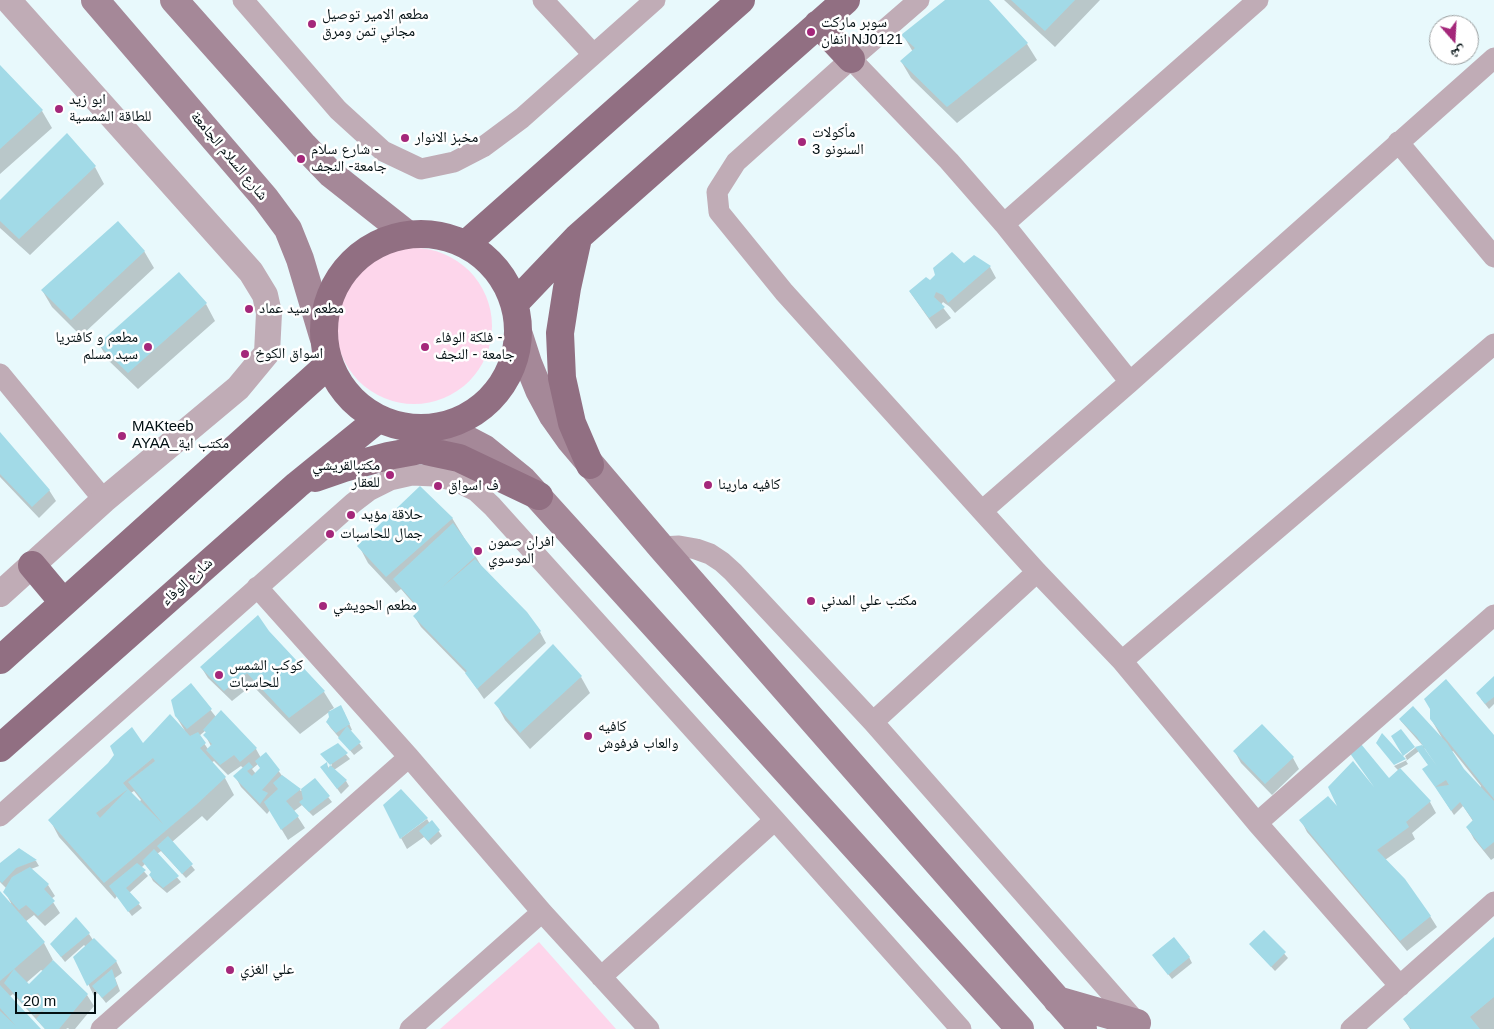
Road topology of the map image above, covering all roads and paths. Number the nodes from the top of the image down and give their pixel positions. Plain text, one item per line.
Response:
1 (8, 0) edge
2 (95, 0) edge
3 (174, 0) edge
4 (243, 0) edge
5 (543, 0) edge
6 (655, 0) edge
7 (741, 0) edge
8 (846, 0) edge
9 (919, 0) edge
10 (1258, 0) edge
11 (818, 24) junction
12 (593, 54) junction
13 (1494, 58) edge
14 (851, 59) junction
15 (1398, 142) junction
16 (1004, 224) junction
17 (408, 234) junction
18 (578, 237) junction
19 (466, 244) junction
20 (1494, 257) edge
21 (515, 303) junction
22 (519, 335) junction
23 (322, 336) junction
24 (1494, 344) edge
25 (328, 365) junction
26 (0, 374) edge
27 (1130, 382) junction
28 (377, 420) junction
29 (443, 427) junction
30 (590, 465) junction
31 (297, 485) junction
32 (539, 496) junction
33 (104, 500) junction
34 (982, 511) junction
35 (661, 547) junction
36 (32, 565) junction
37 (1037, 572) junction
38 (258, 588) junction
39 (0, 594) edge
40 (63, 602) junction
41 (1494, 615) edge
42 (0, 660) edge
43 (1122, 661) junction
44 (873, 722) junction
45 (0, 748) edge
46 (409, 757) junction
47 (0, 816) edge
48 (775, 820) junction
49 (1257, 823) junction
50 (1494, 902) edge
51 (542, 912) junction
52 (601, 977) junction
53 (1400, 986) junction
54 (1057, 1000) junction
55 (1015, 1026) edge
56 (1140, 1026) edge
57 (101, 1029) edge
58 (410, 1029) edge
59 (649, 1029) edge
60 (961, 1029) edge
61 (1083, 1029) edge
62 (1351, 1029) edge

1 - 33 street
2 - 23 main road, شارع السلام الجامعة
3 - 17 main road
4 - 12 street
5 - 12 street
6 - 12 street
7 - 19 main road
8 - 11 main road
9 - 14 street
10 - 16 street
11 - 14 main road
11 - 18 main road
13 - 15 street
14 - 16 street
14 - 34 street
15 - 20 street
15 - 27 street
16 - 27 street
17 - 19 main road
17 - 23 main road
18 - 21 main road
18 - 30 main road
19 - 21 main road
21 - 22 main road
22 - 29 main road
22 - 30 main road
23 - 25 main road
24 - 43 street
25 - 28 main road
25 - 40 main road
26 - 33 street
27 - 34 street
28 - 29 main road
28 - 31 main road, شارع الوفاء
29 - 32 main road
30 - 35 main road
31 - 32 main road
31 - 45 main road, شارع الوفاء
32 - 55 main road
33 - 36 street
34 - 37 street
35 - 44 street
35 - 54 main road
36 - 39 street
36 - 40 main road
37 - 43 street
37 - 44 street
38 - 46 street
38 - 47 street
38 - 48 street
40 - 42 main road
41 - 49 street
43 - 49 street
44 - 56 street
46 - 51 street
46 - 57 street
48 - 52 street
48 - 60 street
49 - 53 street
50 - 53 street
51 - 52 street
51 - 58 street
52 - 59 street
53 - 62 street
54 - 56 main road
54 - 61 main road

